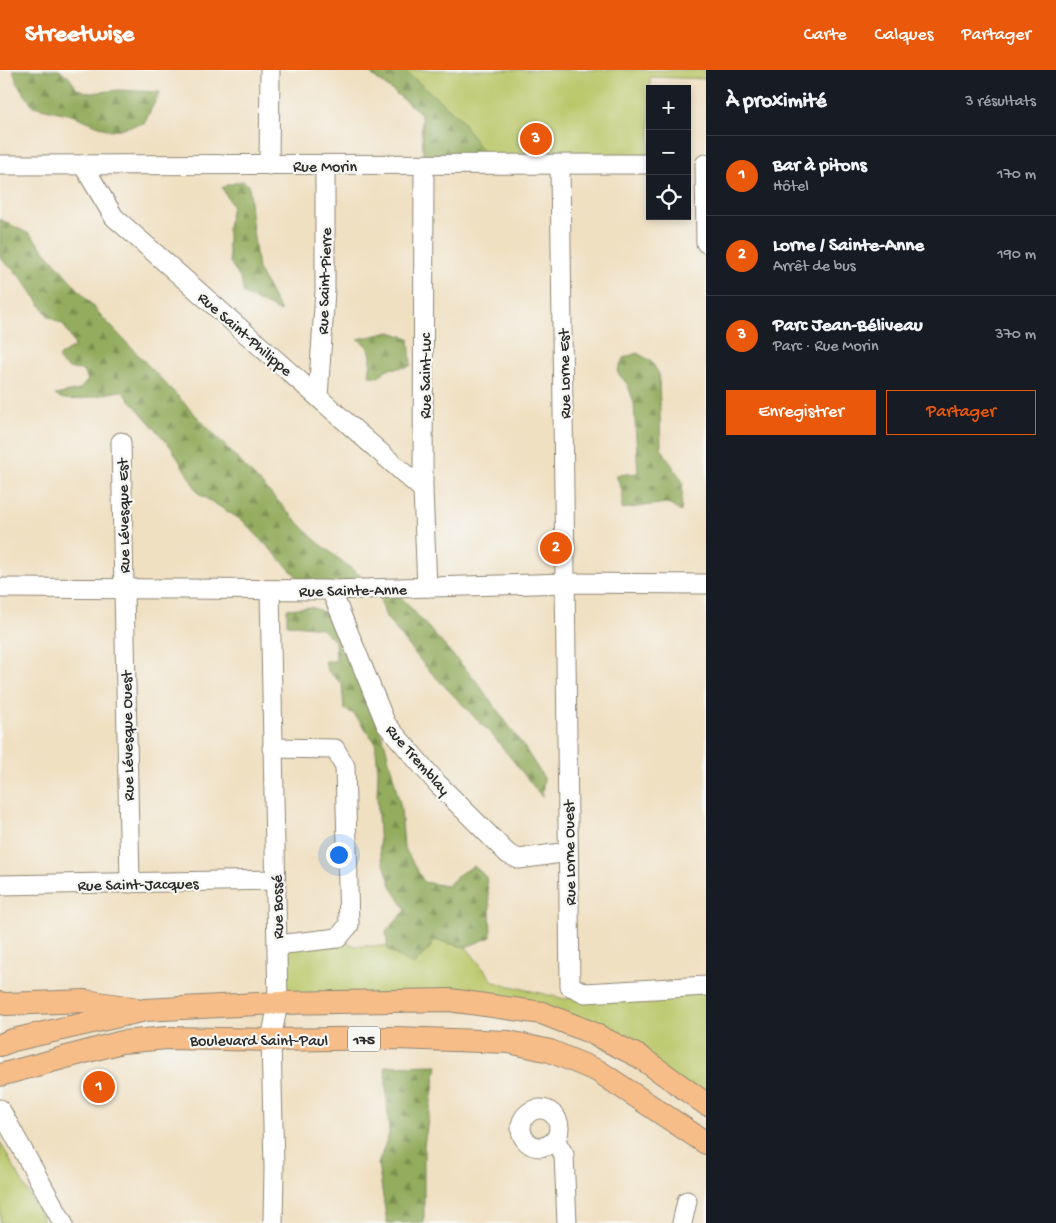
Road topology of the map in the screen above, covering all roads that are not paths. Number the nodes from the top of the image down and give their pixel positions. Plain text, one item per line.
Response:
1 (270, 70) edge
2 (560, 164) junction
3 (646, 164) edge
4 (699, 164) edge
5 (0, 165) edge
6 (83, 165) junction
7 (269, 165) junction
8 (325, 165) junction
9 (424, 165) junction
10 (706, 243) edge
11 (318, 397) junction
12 (121, 442) dead end
13 (423, 490) junction
14 (565, 583) junction
15 (706, 584) edge
16 (427, 587) junction
17 (0, 588) edge
18 (123, 589) junction
19 (270, 590) junction
20 (331, 590) junction
21 (272, 748) junction
22 (568, 852) junction
23 (276, 880) junction
24 (130, 883) junction
25 (0, 885) edge
26 (277, 945) junction
27 (706, 986) edge
28 (0, 1003) edge
29 (278, 1003) junction
30 (145, 1010) junction
31 (271, 1040) junction
32 (0, 1045) edge
33 (640, 1057) junction
34 (0, 1075) edge
35 (706, 1088) edge
36 (706, 1104) edge
37 (0, 1109) edge
38 (555, 1140) dead end
39 (706, 1143) edge
40 (687, 1201) dead end
41 (63, 1223) edge
42 (273, 1223) edge
43 (567, 1223) edge
44 (682, 1223) edge

1 - 7 street
2 - 3 street, Rue Morin
2 - 9 street, Rue Morin
2 - 14 street, Rue Lorne Est
4 - 10 street
5 - 6 street, Rue Morin
6 - 7 street, Rue Morin
6 - 11 street, Rue Saint-Philippe
7 - 8 street, Rue Morin
8 - 9 street, Rue Morin
8 - 11 street, Rue Saint-Pierre
9 - 13 street, Rue Saint-Luc
11 - 13 street, Rue Saint-Philippe
12 - 18 street, Rue Lévesque Est
13 - 16 street, Rue Saint-Luc
14 - 15 street, Rue Sainte-Anne
14 - 16 street, Rue Sainte-Anne
14 - 22 street, Rue Lorne Ouest
16 - 20 street, Rue Sainte-Anne
17 - 18 street, Rue Sainte-Anne
18 - 19 street, Rue Sainte-Anne
18 - 24 street, Rue Lévesque Ouest
19 - 20 street, Rue Sainte-Anne
19 - 21 street, Rue Bossé
20 - 22 street, Rue Tremblay
21 - 23 street, Rue Bossé
21 - 26 street
22 - 27 street, Rue Lorne Ouest
23 - 24 street, Rue Saint-Jacques
23 - 26 street, Rue Bossé
24 - 25 street, Rue Saint-Jacques
26 - 29 street, Rue Bossé
28 - 30 main road
29 - 30 main road, Boulevard Saint-Paul
29 - 31 street, Rue Bossé
29 - 33 main road, Boulevard Saint-Paul
30 - 32 main road, Boulevard Saint-Paul
31 - 34 main road, Boulevard Saint-Paul / 175
31 - 39 main road, Boulevard Saint-Paul / 175
31 - 42 street, Rue Bossé
33 - 35 main road
33 - 36 main road, Boulevard Saint-Paul
37 - 41 street
38 - 43 street
40 - 44 street

